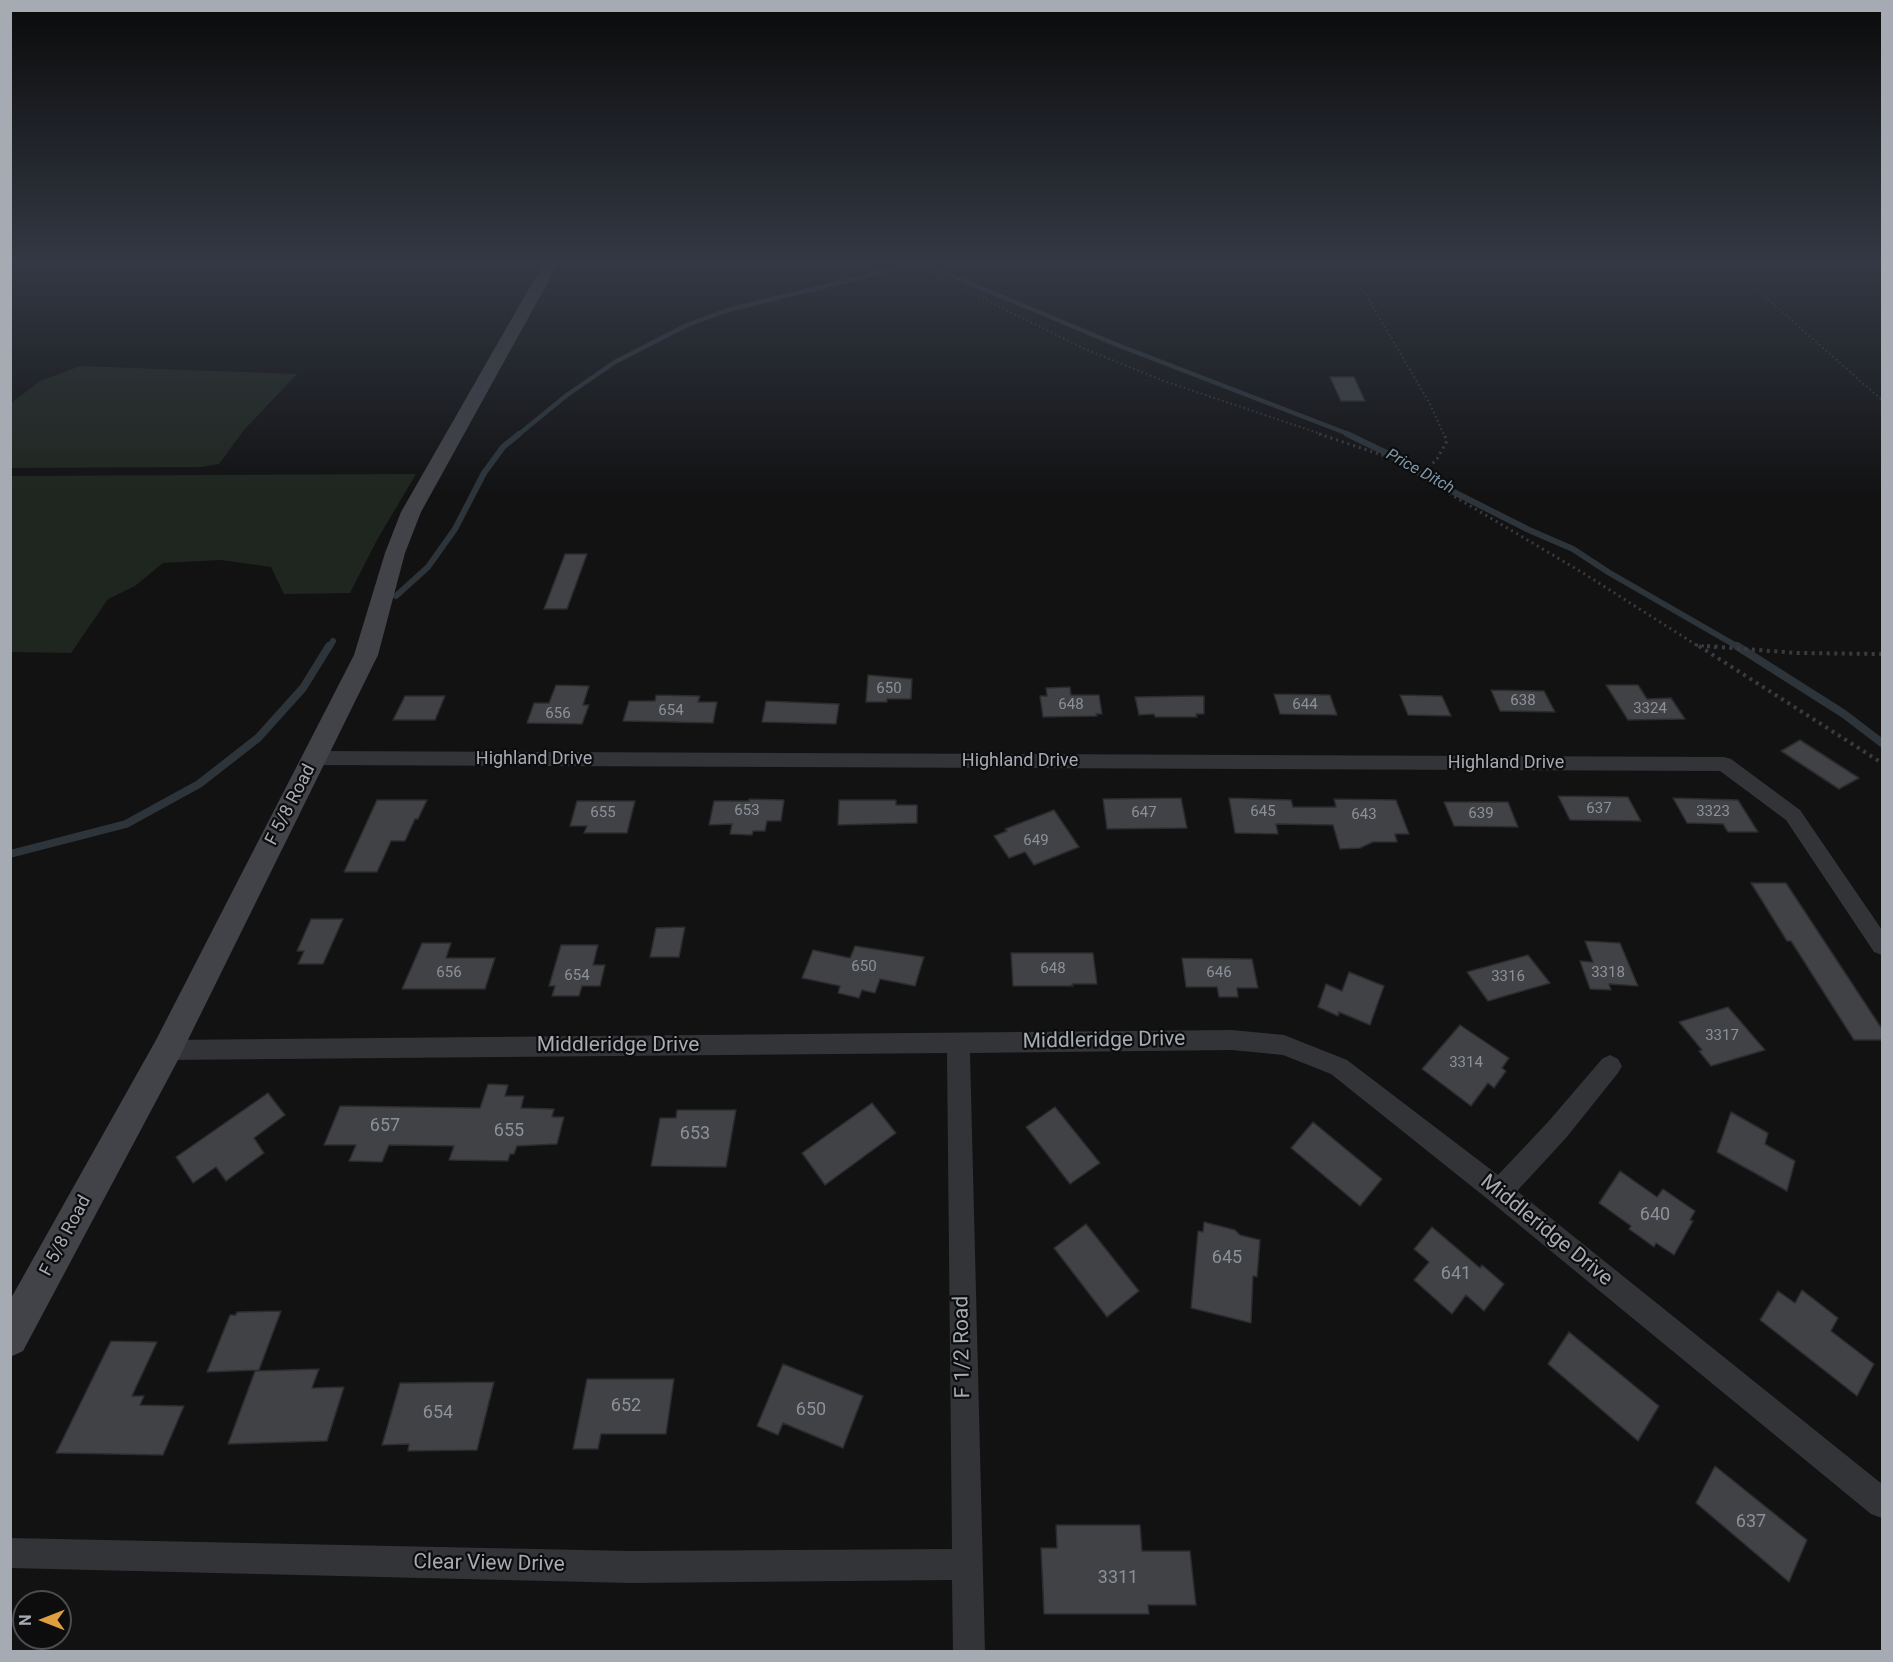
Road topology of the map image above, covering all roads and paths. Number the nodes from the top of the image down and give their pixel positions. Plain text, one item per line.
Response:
1 (507, 342) edge
2 (1069, 342) edge
3 (1393, 342) edge
4 (1816, 342) edge
5 (1882, 400) edge
6 (1420, 476) junction
7 (1693, 644) junction
8 (1882, 654) edge
9 (315, 758) junction
10 (1882, 763) edge
11 (1882, 945) edge
12 (958, 1043) junction
13 (167, 1050) junction
14 (1610, 1066) dead end
15 (1499, 1192) junction
16 (10, 1338) edge
17 (1882, 1503) edge
18 (10, 1553) edge
19 (967, 1564) junction
20 (969, 1652) edge

1 - 9 street, F 5/8 Road
2 - 6 path
3 - 6 path
4 - 5 path
6 - 7 path
7 - 8 path
7 - 10 path
9 - 11 street, Highland Drive
9 - 13 street, F 5/8 Road
12 - 13 street, Middleridge Drive
12 - 15 street, Middleridge Drive
12 - 19 street, F 1/2 Road
13 - 16 street, F 5/8 Road
14 - 15 street
15 - 17 street, Middleridge Drive
18 - 19 street, Clear View Drive
19 - 20 street, F 1/2 Road

